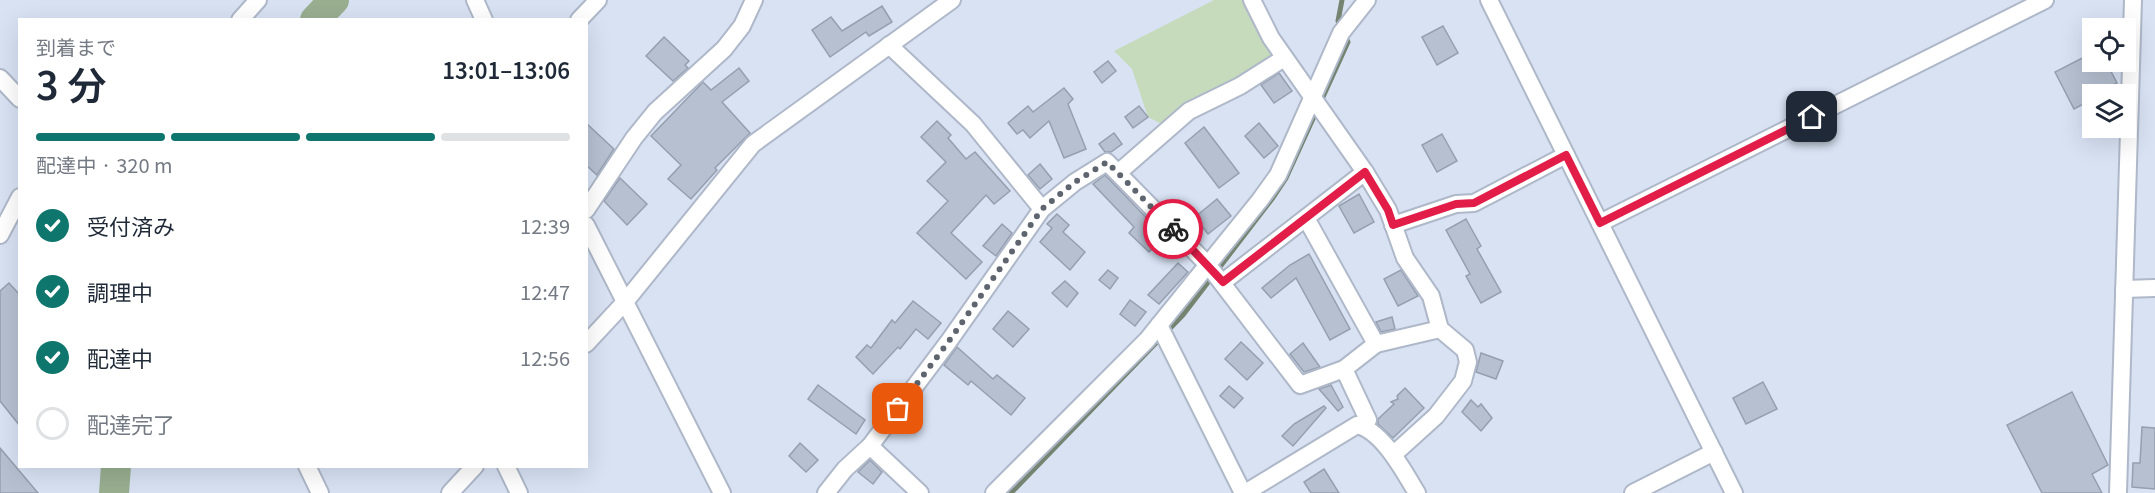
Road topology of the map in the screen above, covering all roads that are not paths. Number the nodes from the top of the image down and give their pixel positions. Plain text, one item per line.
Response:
1 (258, 0) edge
2 (475, 0) edge
3 (598, 0) edge
4 (754, 0) edge
5 (952, 0) edge
6 (1252, 0) edge
7 (1367, 0) edge
8 (1489, 0) edge
9 (2045, 0) edge
10 (2133, 0) edge
11 (242, 18) edge
12 (483, 18) edge
13 (581, 18) edge
14 (889, 45) junction
15 (1284, 57) junction
16 (0, 78) edge
17 (18, 97) edge
18 (1311, 99) junction
19 (1566, 155) junction
20 (1365, 172) junction
21 (1118, 173) junction
22 (18, 201) edge
23 (588, 207) edge
24 (1042, 209) junction
25 (1306, 218) junction
26 (1600, 223) junction
27 (1393, 225) junction
28 (588, 229) edge
29 (0, 235) edge
30 (1208, 265) junction
31 (1223, 282) junction
32 (2155, 288) edge
33 (2124, 289) junction
34 (625, 302) junction
35 (1159, 325) junction
36 (1440, 329) junction
37 (588, 342) edge
38 (1376, 344) junction
39 (1344, 369) junction
40 (1364, 427) junction
41 (870, 446) junction
42 (1714, 452) junction
43 (1394, 454) junction
44 (308, 468) edge
45 (473, 468) edge
46 (507, 468) edge
47 (320, 493) edge
48 (450, 493) edge
49 (519, 493) edge
50 (722, 493) edge
51 (826, 493) edge
52 (920, 493) edge
53 (994, 493) edge
54 (1244, 493) edge
55 (1417, 493) edge
56 (1633, 493) edge
57 (1734, 493) edge
58 (2118, 493) edge

1 - 11 street
2 - 12 street
3 - 13 street
4 - 23 street
5 - 14 street
6 - 15 street
7 - 18 street
8 - 19 street
9 - 26 street
10 - 33 street
14 - 24 street
14 - 34 street
15 - 18 street
15 - 21 street
16 - 17 street
18 - 20 street
18 - 30 street
19 - 26 street
19 - 27 street
20 - 25 street
20 - 27 street
21 - 24 street
21 - 30 street
22 - 29 street
24 - 41 street
25 - 31 street
25 - 38 street
26 - 42 street
27 - 36 street
28 - 34 street
30 - 31 street
30 - 35 street
31 - 39 street
32 - 33 street
33 - 58 street
34 - 37 street
34 - 50 street
35 - 53 street
35 - 54 street
36 - 38 street
36 - 43 street
38 - 39 street
39 - 40 street
40 - 43 street
40 - 54 street
41 - 51 street
41 - 52 street
42 - 56 street
42 - 57 street
43 - 55 street
44 - 47 street
45 - 48 street
46 - 49 street

